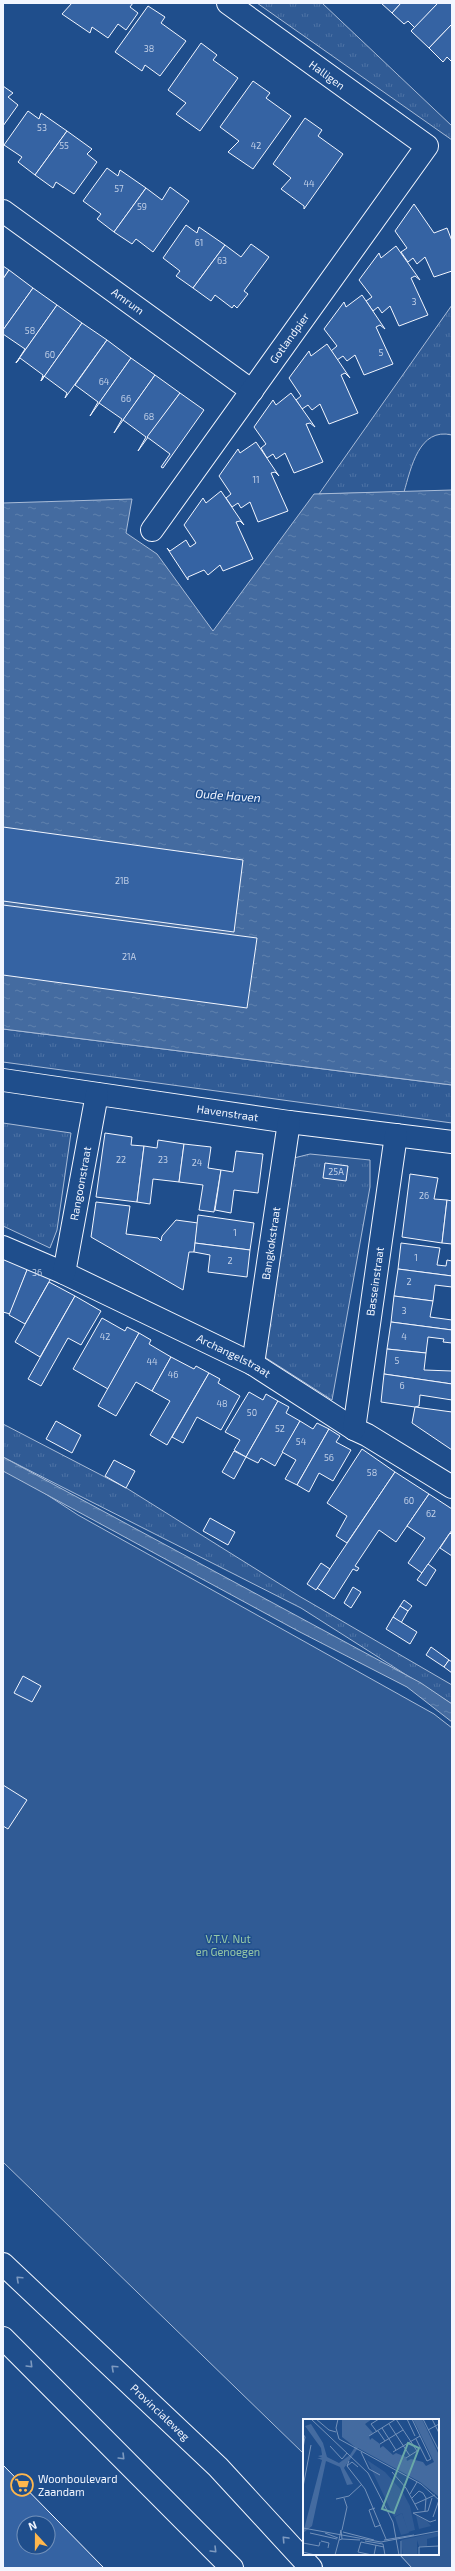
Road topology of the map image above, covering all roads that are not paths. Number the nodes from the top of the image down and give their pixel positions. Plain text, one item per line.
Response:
1 (228, 3) edge
2 (427, 146) joint
3 (3, 211) edge
4 (252, 391) junction
5 (152, 530) dead end
6 (3, 1080) edge
7 (97, 1094) junction
8 (289, 1122) junction
9 (396, 1135) junction
10 (452, 1142) edge
11 (3, 1247) edge
12 (64, 1273) junction
13 (253, 1364) junction
14 (354, 1429) junction
15 (452, 1487) edge
16 (3, 2264) edge
17 (3, 2338) edge
18 (232, 2568) edge
19 (311, 2568) edge

1 - 2 street, Halligen
2 - 4 street, Gotlandpier
3 - 4 street, Amrum
4 - 5 street, Gotlandpier
6 - 7 street, Havenstraat
7 - 8 street, Havenstraat
7 - 12 street, Rangoonstraat
8 - 9 street, Havenstraat
8 - 13 street, Bangkokstraat
9 - 10 street, Havenstraat
9 - 14 street, Basseinstraat
11 - 12 street, Archangelstraat
12 - 13 street, Archangelstraat
13 - 14 street, Archangelstraat
14 - 15 street, Archangelstraat
19 -> 16 street, Provincialeweg
17 -> 18 street

